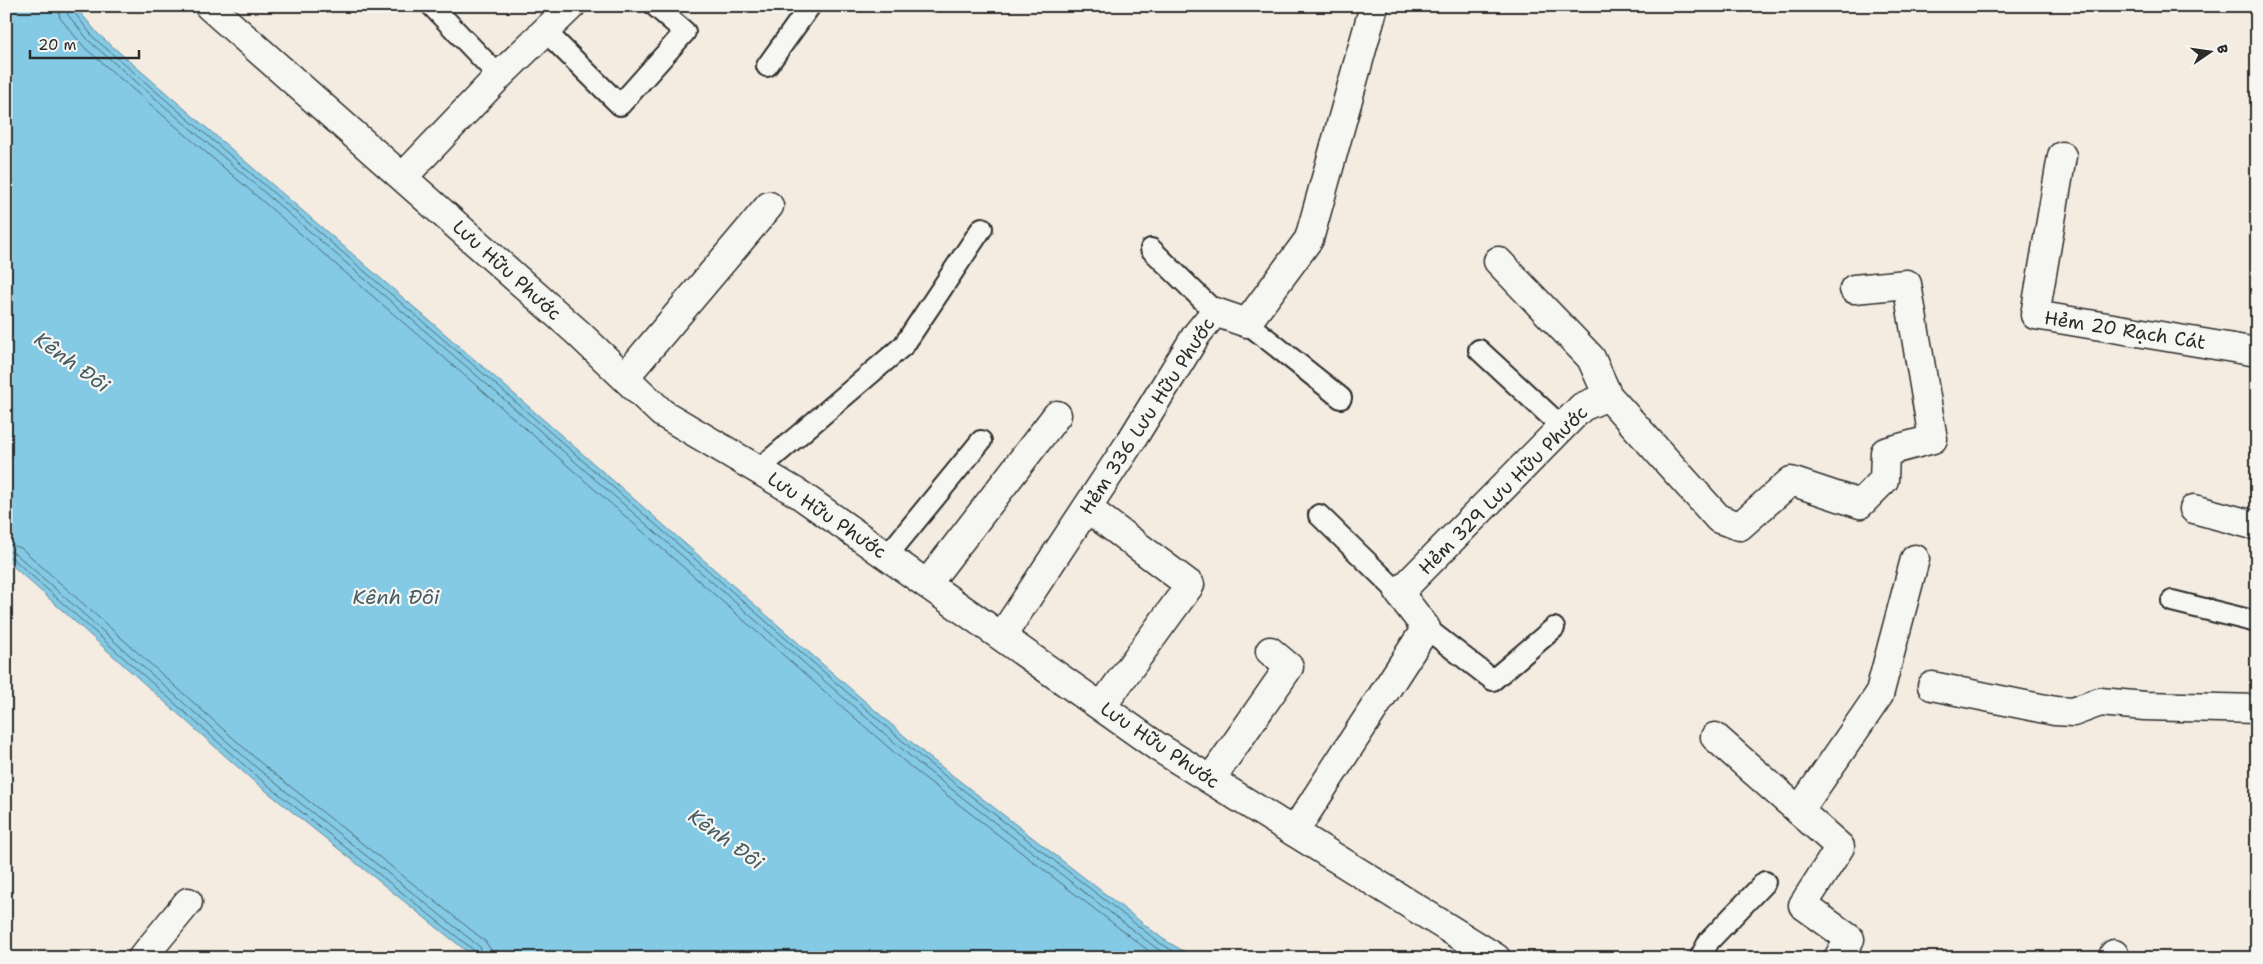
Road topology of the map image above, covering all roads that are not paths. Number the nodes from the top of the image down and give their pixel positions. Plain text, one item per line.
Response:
1 (208, 6) edge
2 (432, 6) edge
3 (571, 6) edge
4 (655, 6) edge
5 (810, 6) edge
6 (1374, 6) edge
7 (545, 31) junction
8 (767, 66) dead end
9 (499, 76) junction
10 (2062, 156) dead end
11 (403, 177) junction
12 (769, 206) dead end
13 (982, 228) dead end
14 (1150, 250) dead end
15 (1498, 261) dead end
16 (1854, 289) dead end
17 (1216, 312) junction
18 (1247, 323) junction
19 (1479, 350) dead end
20 (2257, 352) edge
21 (625, 378) junction
22 (1608, 396) junction
23 (1341, 398) dead end
24 (1057, 415) dead end
25 (1562, 427) junction
26 (981, 441) dead end
27 (758, 470) junction
28 (1087, 508) junction
29 (2194, 509) dead end
30 (1319, 515) dead end
31 (2257, 526) edge
32 (887, 556) junction
33 (1916, 559) dead end
34 (928, 584) junction
35 (1399, 593) junction
36 (2172, 601) dead end
37 (2257, 622) edge
38 (1426, 628) junction
39 (1554, 628) dead end
40 (1002, 636) junction
41 (1270, 651) dead end
42 (1932, 686) dead end
43 (1102, 706) junction
44 (2257, 709) edge
45 (1715, 737) dead end
46 (1211, 779) junction
47 (1799, 811) junction
48 (1294, 832) junction
49 (1766, 882) dead end
50 (188, 902) dead end
51 (142, 958) edge
52 (1496, 958) edge
53 (1700, 958) edge
54 (1838, 958) edge

1 - 11 street, Lưu Hữu Phước
2 - 9 lane
3 - 7 street
4 - 7 lane
5 - 8 lane
6 - 18 street, Hẻm 336 Lưu Hữu Phước
7 - 9 street
9 - 11 street
10 - 20 street, Hẻm 20 Rạch Cát
11 - 21 street, Lưu Hữu Phước
12 - 21 street
13 - 27 lane
14 - 17 lane
15 - 22 street
16 - 22 street, Hẻm 329 Lưu Hữu Phước
17 - 18 street, Hẻm 336 Lưu Hữu Phước
17 - 28 street, Hẻm 336 Lưu Hữu Phước
18 - 23 lane
19 - 25 lane
21 - 27 street, Lưu Hữu Phước
22 - 25 street, Hẻm 329 Lưu Hữu Phước
24 - 34 street
25 - 35 street, Hẻm 329 Lưu Hữu Phước
26 - 32 lane
27 - 32 street, Lưu Hữu Phước
28 - 40 street, Hẻm 336 Lưu Hữu Phước
28 - 43 street
29 - 31 street
30 - 35 lane
32 - 34 street, Lưu Hữu Phước
33 - 47 street
34 - 40 street, Lưu Hữu Phước
35 - 38 street
36 - 37 lane
38 - 39 lane
38 - 48 street
40 - 43 street, Lưu Hữu Phước
41 - 46 street
42 - 44 street
43 - 46 street, Lưu Hữu Phước
45 - 47 street
46 - 48 street, Lưu Hữu Phước
47 - 54 street
48 - 52 street, Lưu Hữu Phước
49 - 53 lane
50 - 51 street

